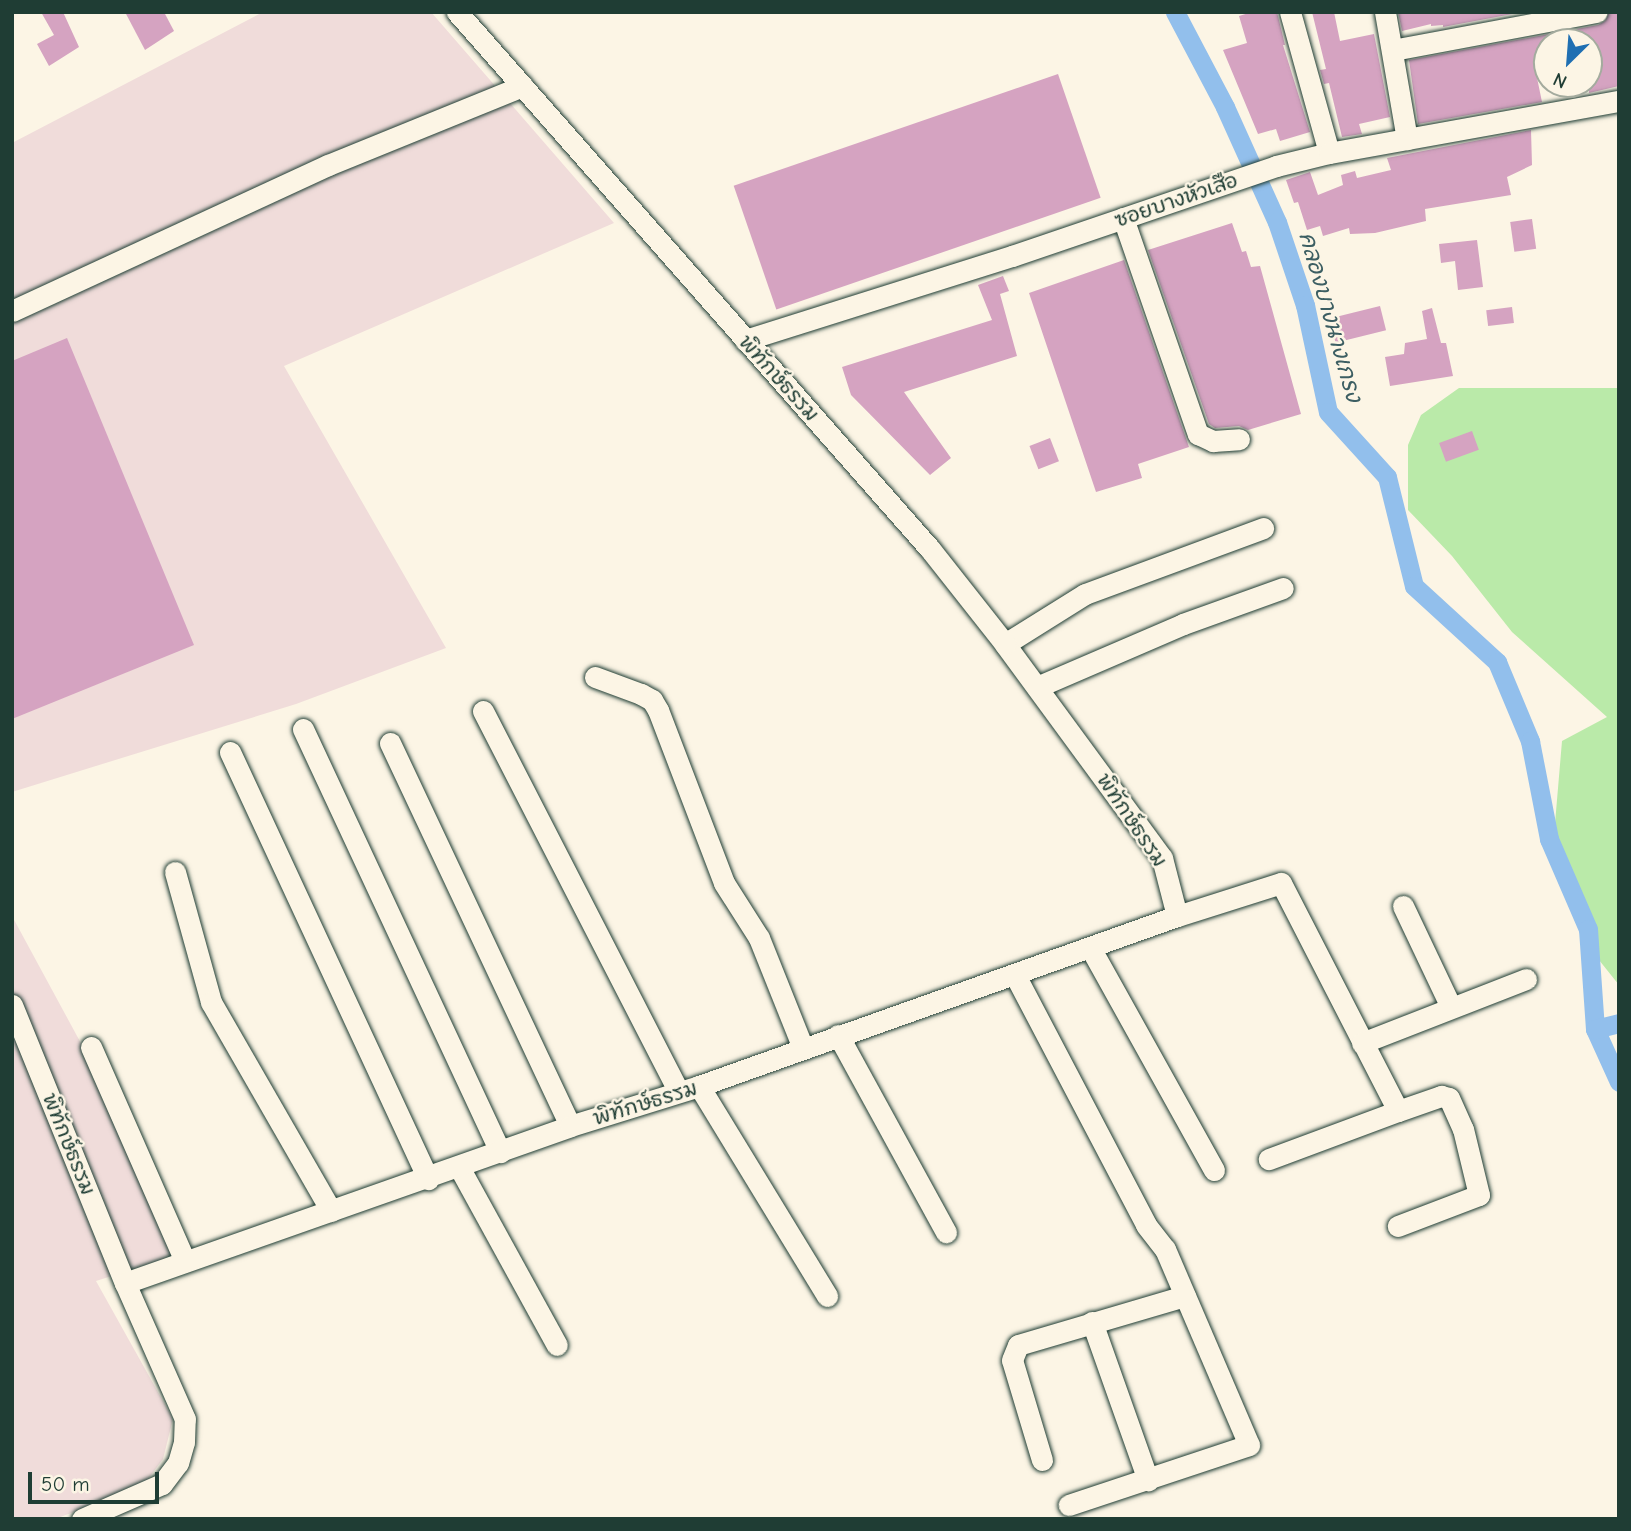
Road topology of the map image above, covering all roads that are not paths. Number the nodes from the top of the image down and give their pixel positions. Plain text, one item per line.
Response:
1 (457, 12) edge
2 (1290, 12) edge
3 (1385, 12) edge
4 (1596, 12) edge
5 (1393, 50) junction
6 (523, 86) junction
7 (1619, 101) edge
8 (1407, 139) junction
9 (1329, 153) junction
10 (1123, 218) junction
11 (12, 311) edge
12 (745, 340) junction
13 (1239, 439) dead end
14 (1263, 528) dead end
15 (1283, 588) dead end
16 (1005, 644) junction
17 (595, 677) dead end
18 (1037, 687) junction
19 (483, 711) dead end
20 (303, 729) dead end
21 (390, 743) dead end
22 (230, 752) dead end
23 (175, 872) dead end
24 (1403, 906) dead end
25 (1177, 916) junction
26 (1091, 949) junction
27 (1015, 975) junction
28 (1526, 979) dead end
29 (12, 1005) edge
30 (1451, 1007) junction
31 (838, 1035) junction
32 (1362, 1043) junction
33 (91, 1048) dead end
34 (803, 1048) junction
35 (699, 1086) junction
36 (678, 1091) junction
37 (1398, 1111) junction
38 (570, 1126) junction
39 (500, 1152) junction
40 (1269, 1159) dead end
41 (458, 1167) junction
42 (1214, 1170) dead end
43 (428, 1179) junction
44 (331, 1211) junction
45 (1398, 1226) dead end
46 (946, 1232) dead end
47 (185, 1261) junction
48 (125, 1283) junction
49 (827, 1296) dead end
50 (1185, 1296) junction
51 (1092, 1322) junction
52 (557, 1345) dead end
53 (1042, 1460) dead end
54 (1148, 1480) junction
55 (1069, 1506) dead end
56 (82, 1519) edge

1 - 6 street, พิทักษ์ธรรม
2 - 9 street
3 - 5 street
4 - 5 street
5 - 8 street
6 - 11 street
6 - 12 street, พิทักษ์ธรรม
7 - 8 street, ซอยบางหัวเสือ
8 - 9 street, ซอยบางหัวเสือ
9 - 10 street, ซอยบางหัวเสือ
10 - 12 street, ซอยบางหัวเสือ
10 - 13 street
12 - 16 street, พิทักษ์ธรรม
14 - 16 street
15 - 18 street
16 - 18 street, พิทักษ์ธรรม
17 - 34 street
18 - 25 street, พิทักษ์ธรรม
19 - 36 street
20 - 39 street
21 - 38 street
22 - 43 street
23 - 44 street
24 - 30 street
25 - 26 street, พิทักษ์ธรรม
25 - 32 street
26 - 27 street, พิทักษ์ธรรม
26 - 42 street
27 - 31 street, พิทักษ์ธรรม
27 - 50 street
28 - 30 street
29 - 48 street, พิทักษ์ธรรม
30 - 32 street
31 - 34 street, พิทักษ์ธรรม
31 - 46 street
32 - 37 street
33 - 47 street
34 - 35 street, พิทักษ์ธรรม
35 - 36 street, พิทักษ์ธรรม
35 - 49 street
36 - 38 street, พิทักษ์ธรรม
37 - 40 street
37 - 45 street
38 - 39 street, พิทักษ์ธรรม
39 - 41 street, พิทักษ์ธรรม
41 - 43 street, พิทักษ์ธรรม
41 - 52 street
43 - 44 street, พิทักษ์ธรรม
44 - 47 street, พิทักษ์ธรรม
47 - 48 street, พิทักษ์ธรรม
48 - 56 street, พิทักษ์ธรรม
50 - 51 street
50 - 54 street
51 - 53 street
51 - 54 street
54 - 55 street

